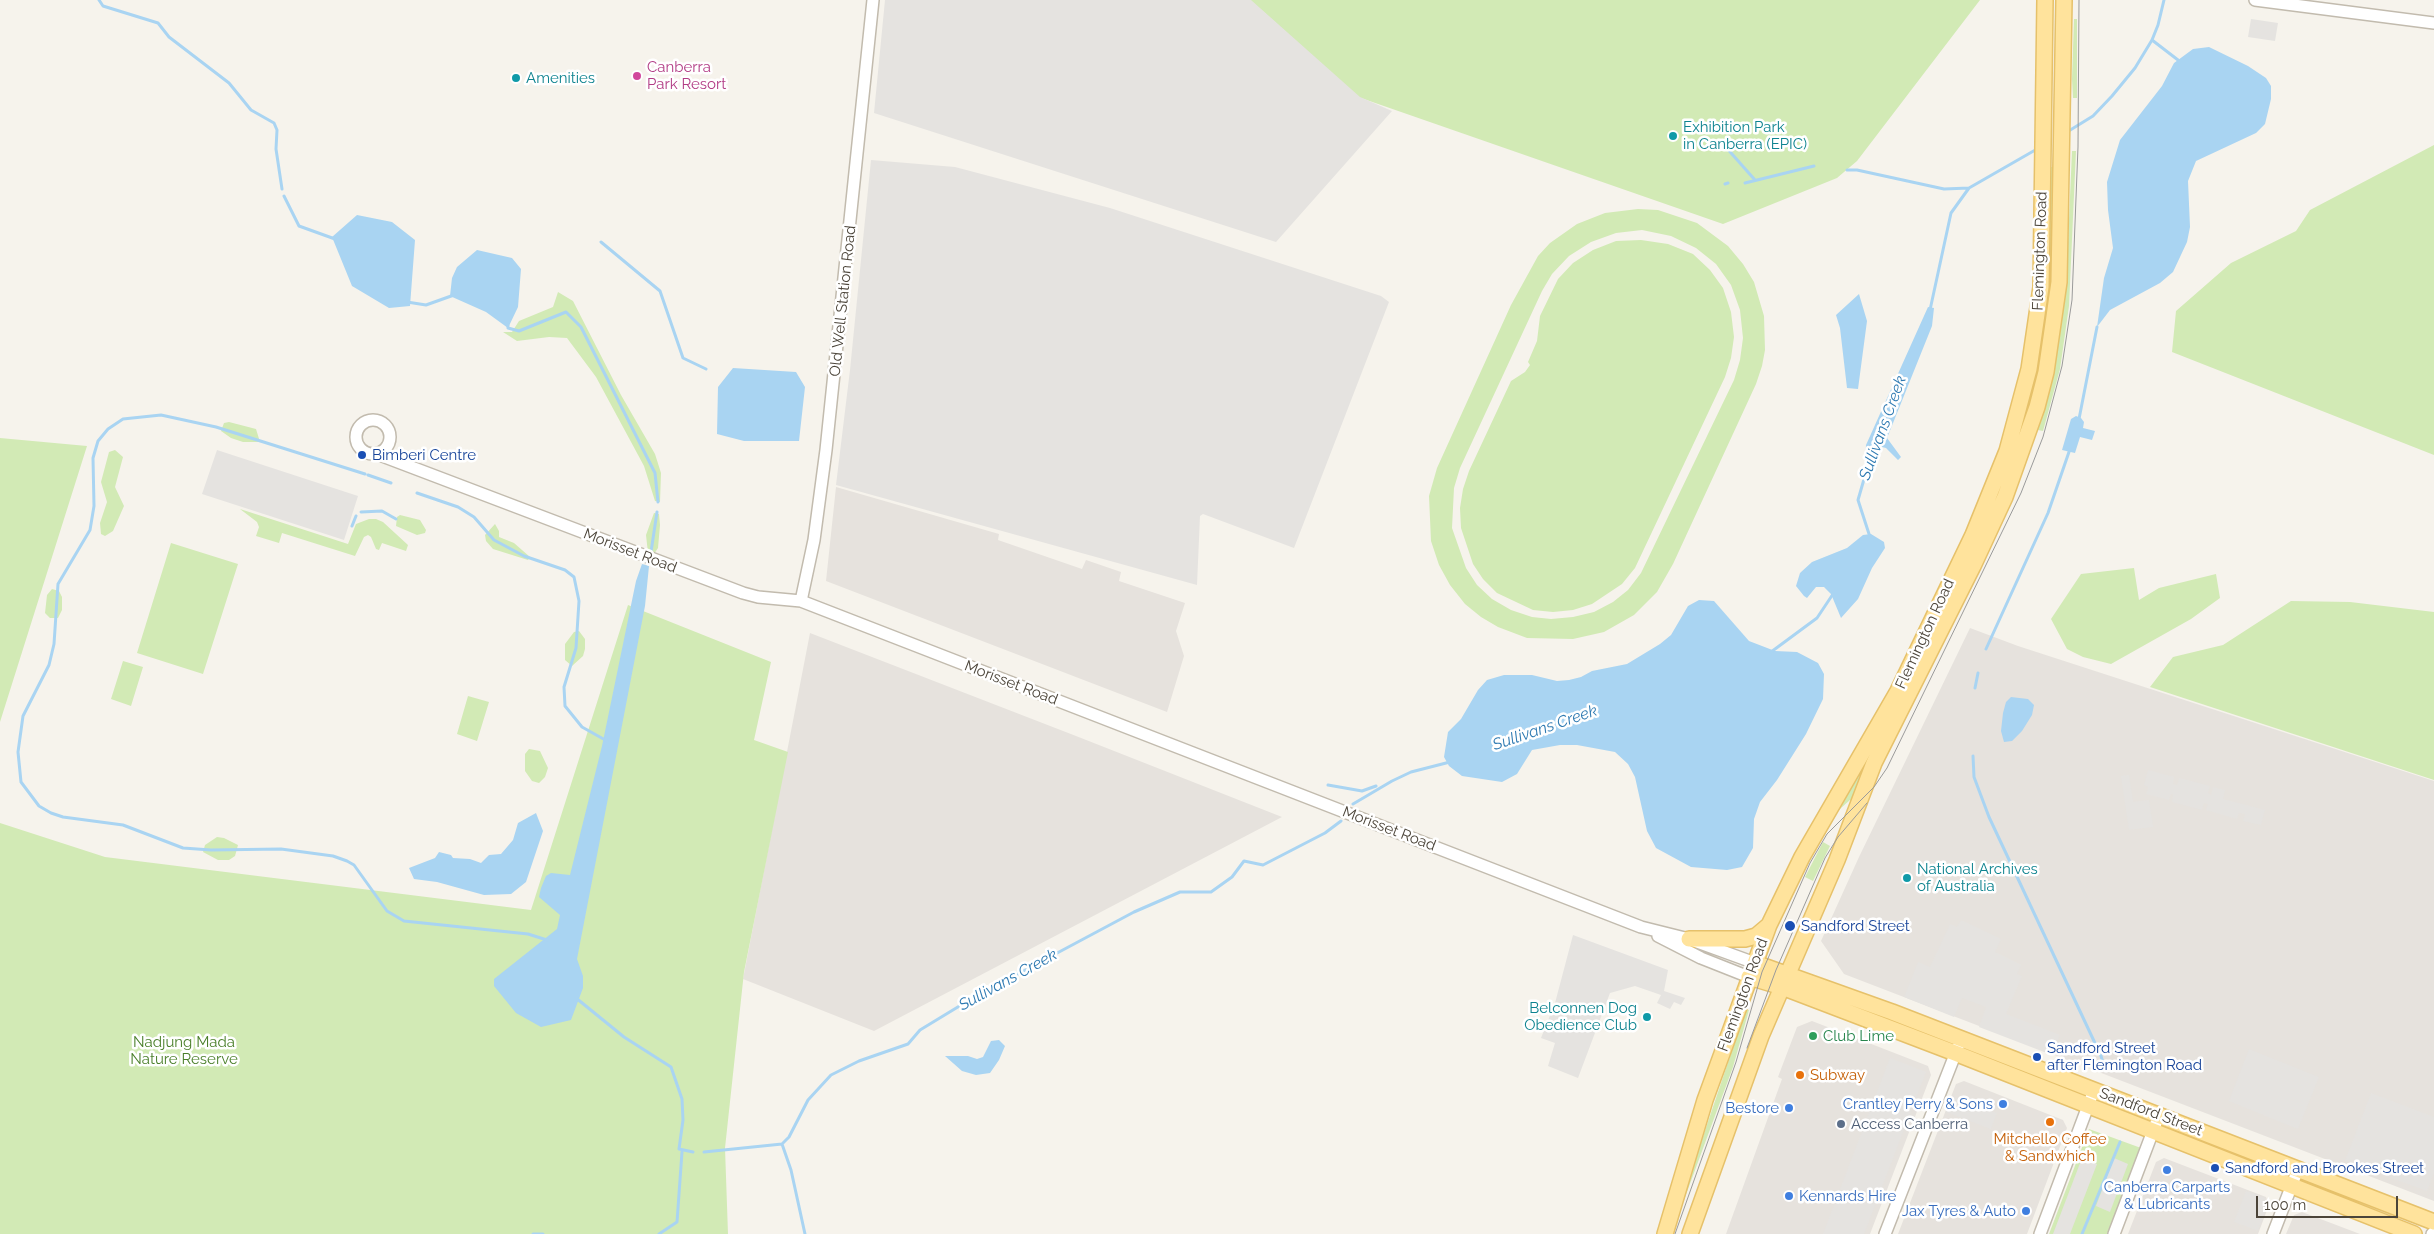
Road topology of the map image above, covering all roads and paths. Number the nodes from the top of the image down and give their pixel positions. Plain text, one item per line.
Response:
1 (873, 0) edge
2 (2045, 0) edge
3 (2064, 0) edge
4 (2255, 0) edge
5 (2434, 23) edge
6 (377, 454) dead end
7 (801, 601) junction
8 (1769, 925) junction
9 (1641, 927) junction
10 (1689, 939) junction
11 (1755, 962) junction
12 (1750, 977) junction
13 (1785, 980) junction
14 (1961, 1039) junction
15 (1955, 1054) junction
16 (2094, 1090) junction
17 (2088, 1106) junction
18 (2159, 1116) junction
19 (2153, 1131) junction
20 (2298, 1169) junction
21 (2291, 1186) junction
22 (2434, 1222) edge
23 (1665, 1234) edge
24 (1690, 1234) edge
25 (1885, 1234) edge
26 (2040, 1234) edge
27 (2114, 1234) edge
28 (2272, 1234) edge
29 (2414, 1234) edge

1 - 7 street, Old Well Station Road
2 - 8 main road, Flemington Road
3 - 13 main road, Flemington Road
4 - 5 street
6 - 7 street, Morisset Road
7 - 9 street, Morisset Road
8 - 10 main road
8 - 11 main road, Flemington Road
9 - 10 street, Morisset Road
9 - 12 street, Morisset Road
10 - 11 street, Morisset Road
11 - 12 main road, Flemington Road
11 - 13 main road, Sandford Street
12 - 13 main road, Morisset Road
12 - 23 main road, Flemington Road
13 - 14 main road, Sandford Street
13 - 15 main road, Sandford Street
13 - 24 main road, Flemington Road
14 - 15 street
14 - 16 main road, Sandford Street
15 - 17 main road, Sandford Street
15 - 25 street
16 - 17 street
16 - 18 main road, Sandford Street
17 - 19 main road, Sandford Street
17 - 26 street
18 - 19 street
18 - 20 main road, Sandford Street
19 - 21 main road, Sandford Street
19 - 27 street
20 - 21 street
20 - 22 main road, Sandford Street
21 - 28 street
21 - 29 main road, Sandford Street

